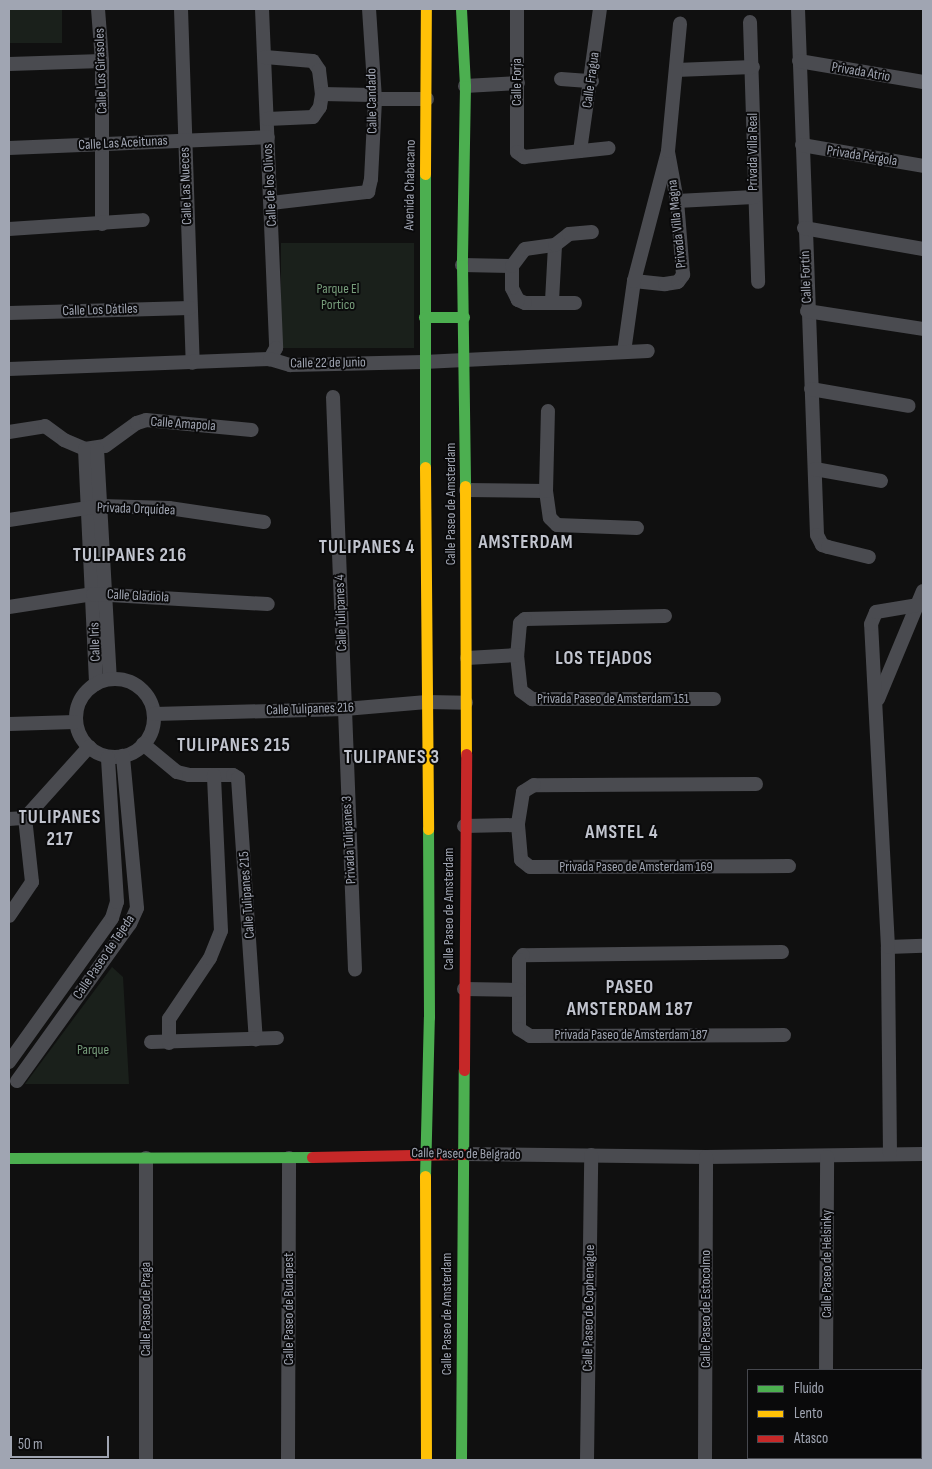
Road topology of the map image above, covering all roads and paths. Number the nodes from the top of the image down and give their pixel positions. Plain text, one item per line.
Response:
1 (98, 9) edge
2 (181, 9) edge
3 (262, 9) edge
4 (369, 9) edge
5 (426, 9) edge
6 (461, 9) edge
7 (517, 9) edge
8 (600, 9) edge
9 (798, 9) edge
10 (750, 22) dead end
11 (680, 24) dead end
12 (265, 57) junction
13 (102, 61) junction
14 (799, 61) junction
15 (9, 64) edge
16 (753, 66) junction
17 (676, 70) junction
18 (561, 79) dead end
19 (592, 81) junction
20 (923, 82) edge
21 (518, 83) junction
22 (465, 86) junction
23 (322, 94) junction
24 (373, 97) junction
25 (427, 99) junction
26 (267, 119) junction
27 (268, 137) junction
28 (184, 140) junction
29 (103, 145) junction
30 (802, 146) junction
31 (9, 148) edge
32 (609, 148) dead end
33 (580, 151) junction
34 (668, 151) junction
35 (923, 166) edge
36 (754, 197) junction
37 (677, 201) junction
38 (271, 203) junction
39 (143, 220) dead end
40 (102, 224) junction
41 (804, 228) junction
42 (9, 229) edge
43 (592, 232) dead end
44 (555, 245) junction
45 (923, 249) edge
46 (515, 260) junction
47 (462, 265) junction
48 (634, 281) junction
49 (758, 282) dead end
50 (552, 302) junction
51 (574, 303) dead end
52 (190, 308) junction
53 (807, 311) junction
54 (9, 313) edge
55 (424, 317) junction
56 (464, 317) junction
57 (923, 329) edge
58 (648, 351) dead end
59 (624, 352) junction
60 (465, 358) junction
61 (270, 359) junction
62 (424, 362) junction
63 (194, 363) junction
64 (9, 369) edge
65 (811, 389) junction
66 (333, 397) dead end
67 (909, 406) dead end
68 (548, 411) dead end
69 (252, 430) dead end
70 (9, 432) edge
71 (91, 449) junction
72 (815, 469) junction
73 (881, 481) dead end
74 (466, 490) junction
75 (546, 491) junction
76 (94, 507) junction
77 (9, 520) edge
78 (264, 522) dead end
79 (637, 528) dead end
80 (870, 558) dead end
81 (923, 591) edge
82 (100, 594) junction
83 (268, 604) dead end
84 (918, 606) junction
85 (9, 607) edge
86 (665, 616) dead end
87 (517, 655) junction
88 (467, 658) junction
89 (110, 679) junction
90 (96, 684) junction
91 (714, 699) dead end
92 (877, 700) junction
93 (427, 702) junction
94 (466, 703) junction
95 (345, 709) junction
96 (154, 714) junction
97 (75, 722) junction
98 (9, 724) edge
99 (143, 744) junction
100 (89, 747) junction
101 (123, 756) junction
102 (108, 757) junction
103 (214, 775) junction
104 (756, 784) dead end
105 (25, 818) junction
106 (9, 819) edge
107 (518, 825) junction
108 (464, 826) junction
109 (789, 866) dead end
110 (9, 916) edge
111 (923, 946) edge
112 (888, 947) junction
113 (782, 952) dead end
114 (355, 970) dead end
115 (464, 989) junction
116 (519, 990) junction
117 (784, 1035) dead end
118 (256, 1038) junction
119 (277, 1038) dead end
120 (151, 1042) dead end
121 (169, 1043) junction
122 (9, 1062) edge
123 (17, 1081) dead end
124 (425, 1153) junction
125 (462, 1154) junction
126 (890, 1154) junction
127 (923, 1154) edge
128 (591, 1156) junction
129 (706, 1157) junction
130 (827, 1157) junction
131 (9, 1158) edge
132 (146, 1158) junction
133 (289, 1158) junction
134 (826, 1369) edge
135 (146, 1460) edge
136 (288, 1460) edge
137 (426, 1460) edge
138 (461, 1460) edge
139 (587, 1460) edge
140 (705, 1460) edge

1 - 13 street, Calle Los Girasoles
2 - 28 street, Calle Las Nueces
3 - 12 street, Calle de los Olivos
4 - 24 street, Calle Candado
5 - 25 main road, Avenida Chabacano
6 - 22 main road
7 - 21 street, Calle Forja
8 - 19 street, Calle Fragua
9 - 14 street, Calle Fortín
10 - 16 street, Privada Villa Real
11 - 17 street, Privada Villa Magna
12 - 23 street
12 - 26 street, Calle de los Olivos
13 - 15 street
13 - 29 street, Calle Los Girasoles
14 - 20 street, Privada Atrio
14 - 30 street, Calle Fortín
16 - 17 street
16 - 36 street, Privada Villa Real
17 - 34 street, Privada Villa Magna
18 - 19 street
19 - 33 street, Calle Fragua
21 - 22 street
21 - 33 street, Calle Forja
22 - 47 main road
23 - 24 street
23 - 26 street
24 - 25 street
24 - 38 street, Calle Candado
25 - 55 main road, Avenida Chabacano
26 - 27 street, Calle de los Olivos
27 - 28 street, Calle Las Aceitunas
27 - 38 street, Calle de los Olivos
28 - 29 street, Calle Las Aceitunas
28 - 52 street, Calle Las Nueces
29 - 31 street, Calle Las Aceitunas
29 - 40 street, Calle Los Girasoles
30 - 35 street, Privada Pérgola
30 - 41 street, Calle Fortín
32 - 33 street
34 - 37 street, Privada Villa Magna
34 - 48 street, Privada Villa Magna
36 - 37 street
36 - 49 street, Privada Villa Real
37 - 48 street, Privada Villa Magna
38 - 61 street, Calle de los Olivos
39 - 40 street
40 - 42 street
41 - 45 street
41 - 53 street, Calle Fortín
43 - 44 street
44 - 46 street
44 - 50 street
46 - 47 street
46 - 50 street
47 - 56 main road
48 - 59 street, Privada Villa Magna
50 - 51 street
52 - 54 street, Calle Los Dátiles
52 - 63 street, Calle Las Nueces
53 - 57 street
53 - 65 street, Calle Fortín
55 - 56 main road
55 - 62 main road, Avenida Chabacano
56 - 60 main road
58 - 59 street, Calle 22 de Junio
59 - 60 street, Calle 22 de Junio
60 - 62 street, Calle 22 de Junio
60 - 74 main road, Calle Paseo de Amsterdam
61 - 62 street, Calle 22 de Junio
61 - 63 street, Calle 22 de Junio
62 - 93 main road, Calle Paseo de Amsterdam
63 - 64 street, Calle 22 de Junio
65 - 67 street
65 - 72 street, Calle Fortín
66 - 95 street, Calle Tulipanes 4
68 - 75 street
69 - 71 street, Calle Amapola
70 - 71 street
71 - 76 street, Calle Iris
72 - 73 street
72 - 80 street, Calle Fortín
74 - 75 street
74 - 88 main road, Calle Paseo de Amsterdam
75 - 79 street
76 - 77 street, Privada Orquídea
76 - 78 street, Privada Orquídea
76 - 82 street, Calle Iris
81 - 84 street
82 - 83 street, Calle Gladiola
82 - 85 street, Calle Gladiola
82 - 89 street, Calle Iris
82 - 90 street, Calle Iris
84 - 92 street
84 - 92 street
86 - 87 street, Privada Paseo de Amsterdam 151
87 - 88 street
87 - 91 street, Privada Paseo de Amsterdam 151
88 - 94 main road, Calle Paseo de Amsterdam
89 - 90 street
89 - 96 street
90 - 97 street
92 - 112 street
93 - 94 street, Calle Tulipanes 216
93 - 95 street, Calle Tulipanes 216
93 - 124 main road, Calle Paseo de Amsterdam
94 - 108 main road, Calle Paseo de Amsterdam
95 - 96 street, Calle Tulipanes 216
95 - 114 street, Privada Tulipanes 3
96 - 99 street
97 - 98 street
97 - 100 street
99 - 101 street
99 - 103 street, Calle Tulipanes 215
100 - 102 street
100 - 105 street
101 - 102 street
101 - 123 street, Calle Paseo de Tejeda
102 - 122 street, Calle Paseo de Tejeda
103 - 118 street, Calle Tulipanes 215
103 - 121 street, Calle Tulipanes 215
104 - 107 street, Privada Paseo de Amsterdam 169
105 - 106 street
105 - 110 street
107 - 108 street
107 - 109 street, Privada Paseo de Amsterdam 169
108 - 115 main road, Calle Paseo de Amsterdam
111 - 112 street
112 - 126 street
113 - 116 street, Privada Paseo de Amsterdam 187
115 - 116 street
115 - 125 main road, Calle Paseo de Amsterdam
116 - 117 street, Privada Paseo de Amsterdam 187
118 - 119 street
118 - 121 street
120 - 121 street
124 - 125 main road, Calle Paseo de Belgrado
124 - 133 main road, Calle Paseo de Belgrado
124 - 137 main road, Calle Paseo de Amsterdam
125 - 128 street, Calle Paseo de Belgrado
125 - 138 main road, Calle Paseo de Amsterdam
126 - 127 street, Calle Paseo de Belgrado
126 - 130 street, Calle Paseo de Belgrado
128 - 129 street, Calle Paseo de Belgrado
128 - 139 street, Calle Paseo de Cophenague
129 - 130 street, Calle Paseo de Belgrado
129 - 140 street, Calle Paseo de Estocolmo
130 - 134 street, Calle Paseo de Helsinky
131 - 132 main road, Calle Paseo de Belgrado
132 - 133 main road, Calle Paseo de Belgrado
132 - 135 street, Calle Paseo de Praga
133 - 136 street, Calle Paseo de Budapest

